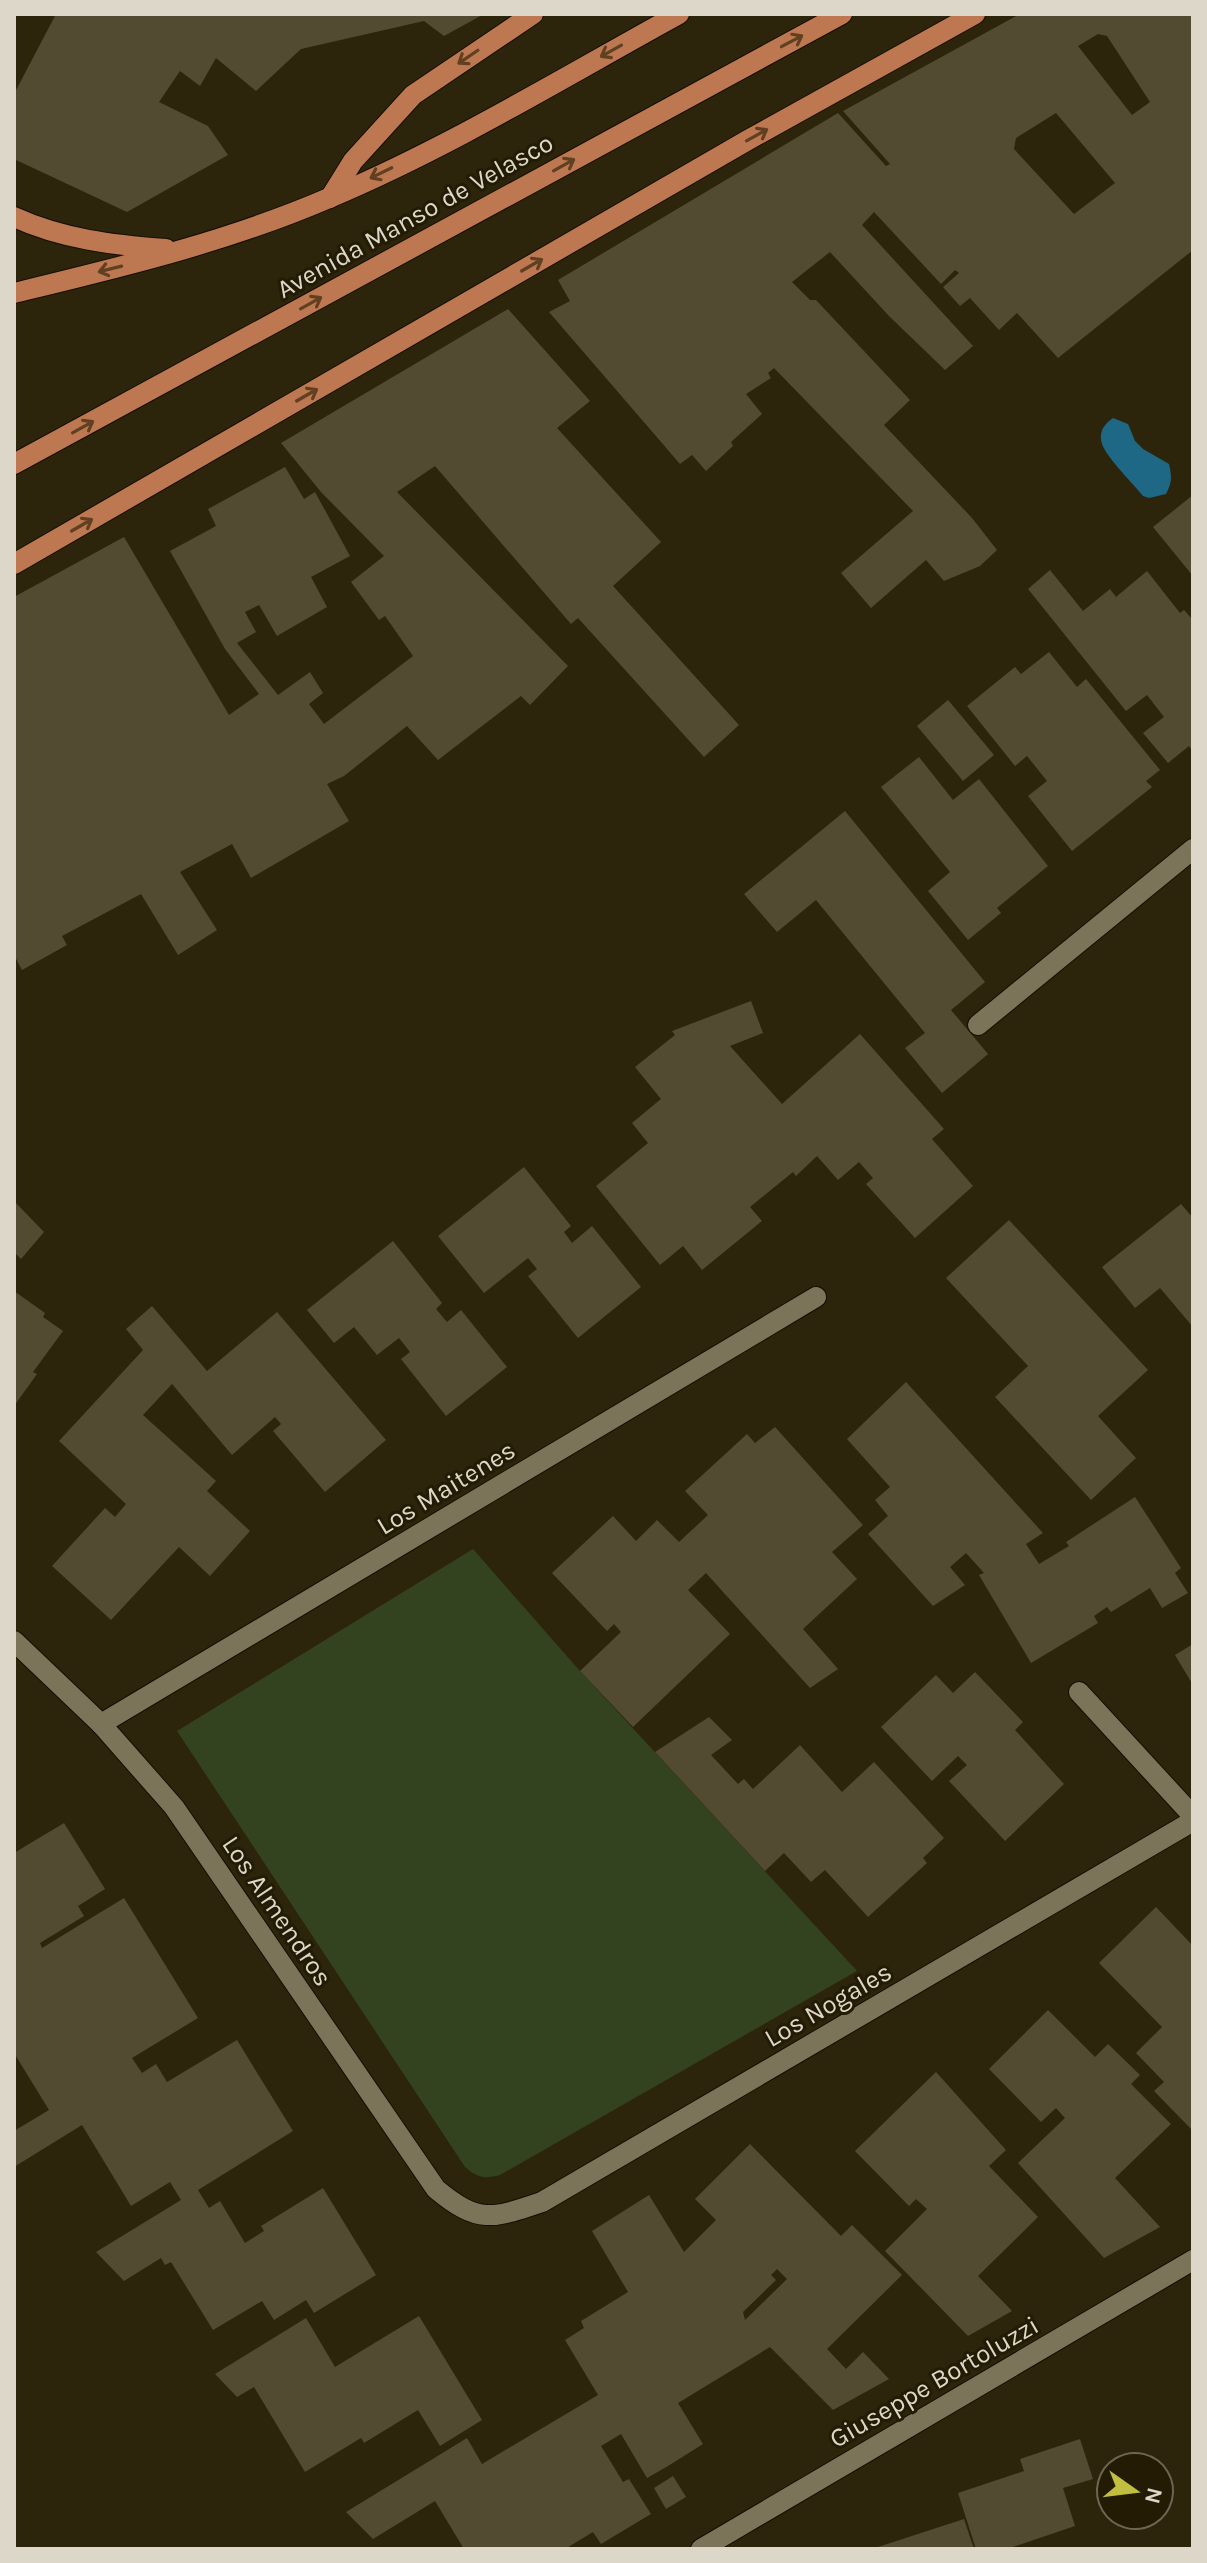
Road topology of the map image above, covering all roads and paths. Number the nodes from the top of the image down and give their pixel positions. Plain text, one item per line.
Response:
1 (533, 14) edge
2 (679, 14) edge
3 (842, 14) edge
4 (975, 14) edge
5 (330, 198) junction
6 (14, 217) edge
7 (185, 250) junction
8 (14, 293) edge
9 (14, 464) edge
10 (14, 564) edge
11 (1193, 849) edge
12 (978, 1025) dead end
13 (816, 1297) dead end
14 (14, 1641) edge
15 (1079, 1692) dead end
16 (101, 1724) junction
17 (1193, 1818) edge
18 (482, 2217) joint
19 (1193, 2260) edge
20 (701, 2549) edge

1 -> 5 main road
2 -> 5 main road, Avenida Manso de Velasco
9 -> 3 main road, Avenida Manso de Velasco
10 -> 4 main road
5 - 7 main road, Avenida Manso de Velasco
6 - 7 main road
7 -> 8 main road, Avenida Manso de Velasco
11 - 12 street
13 - 16 street, Los Maitenes
14 - 16 street, Los Almendros
15 - 17 street
16 - 18 street, Los Almendros
17 - 18 street, Los Nogales
19 - 20 street, Giuseppe Bortoluzzi

